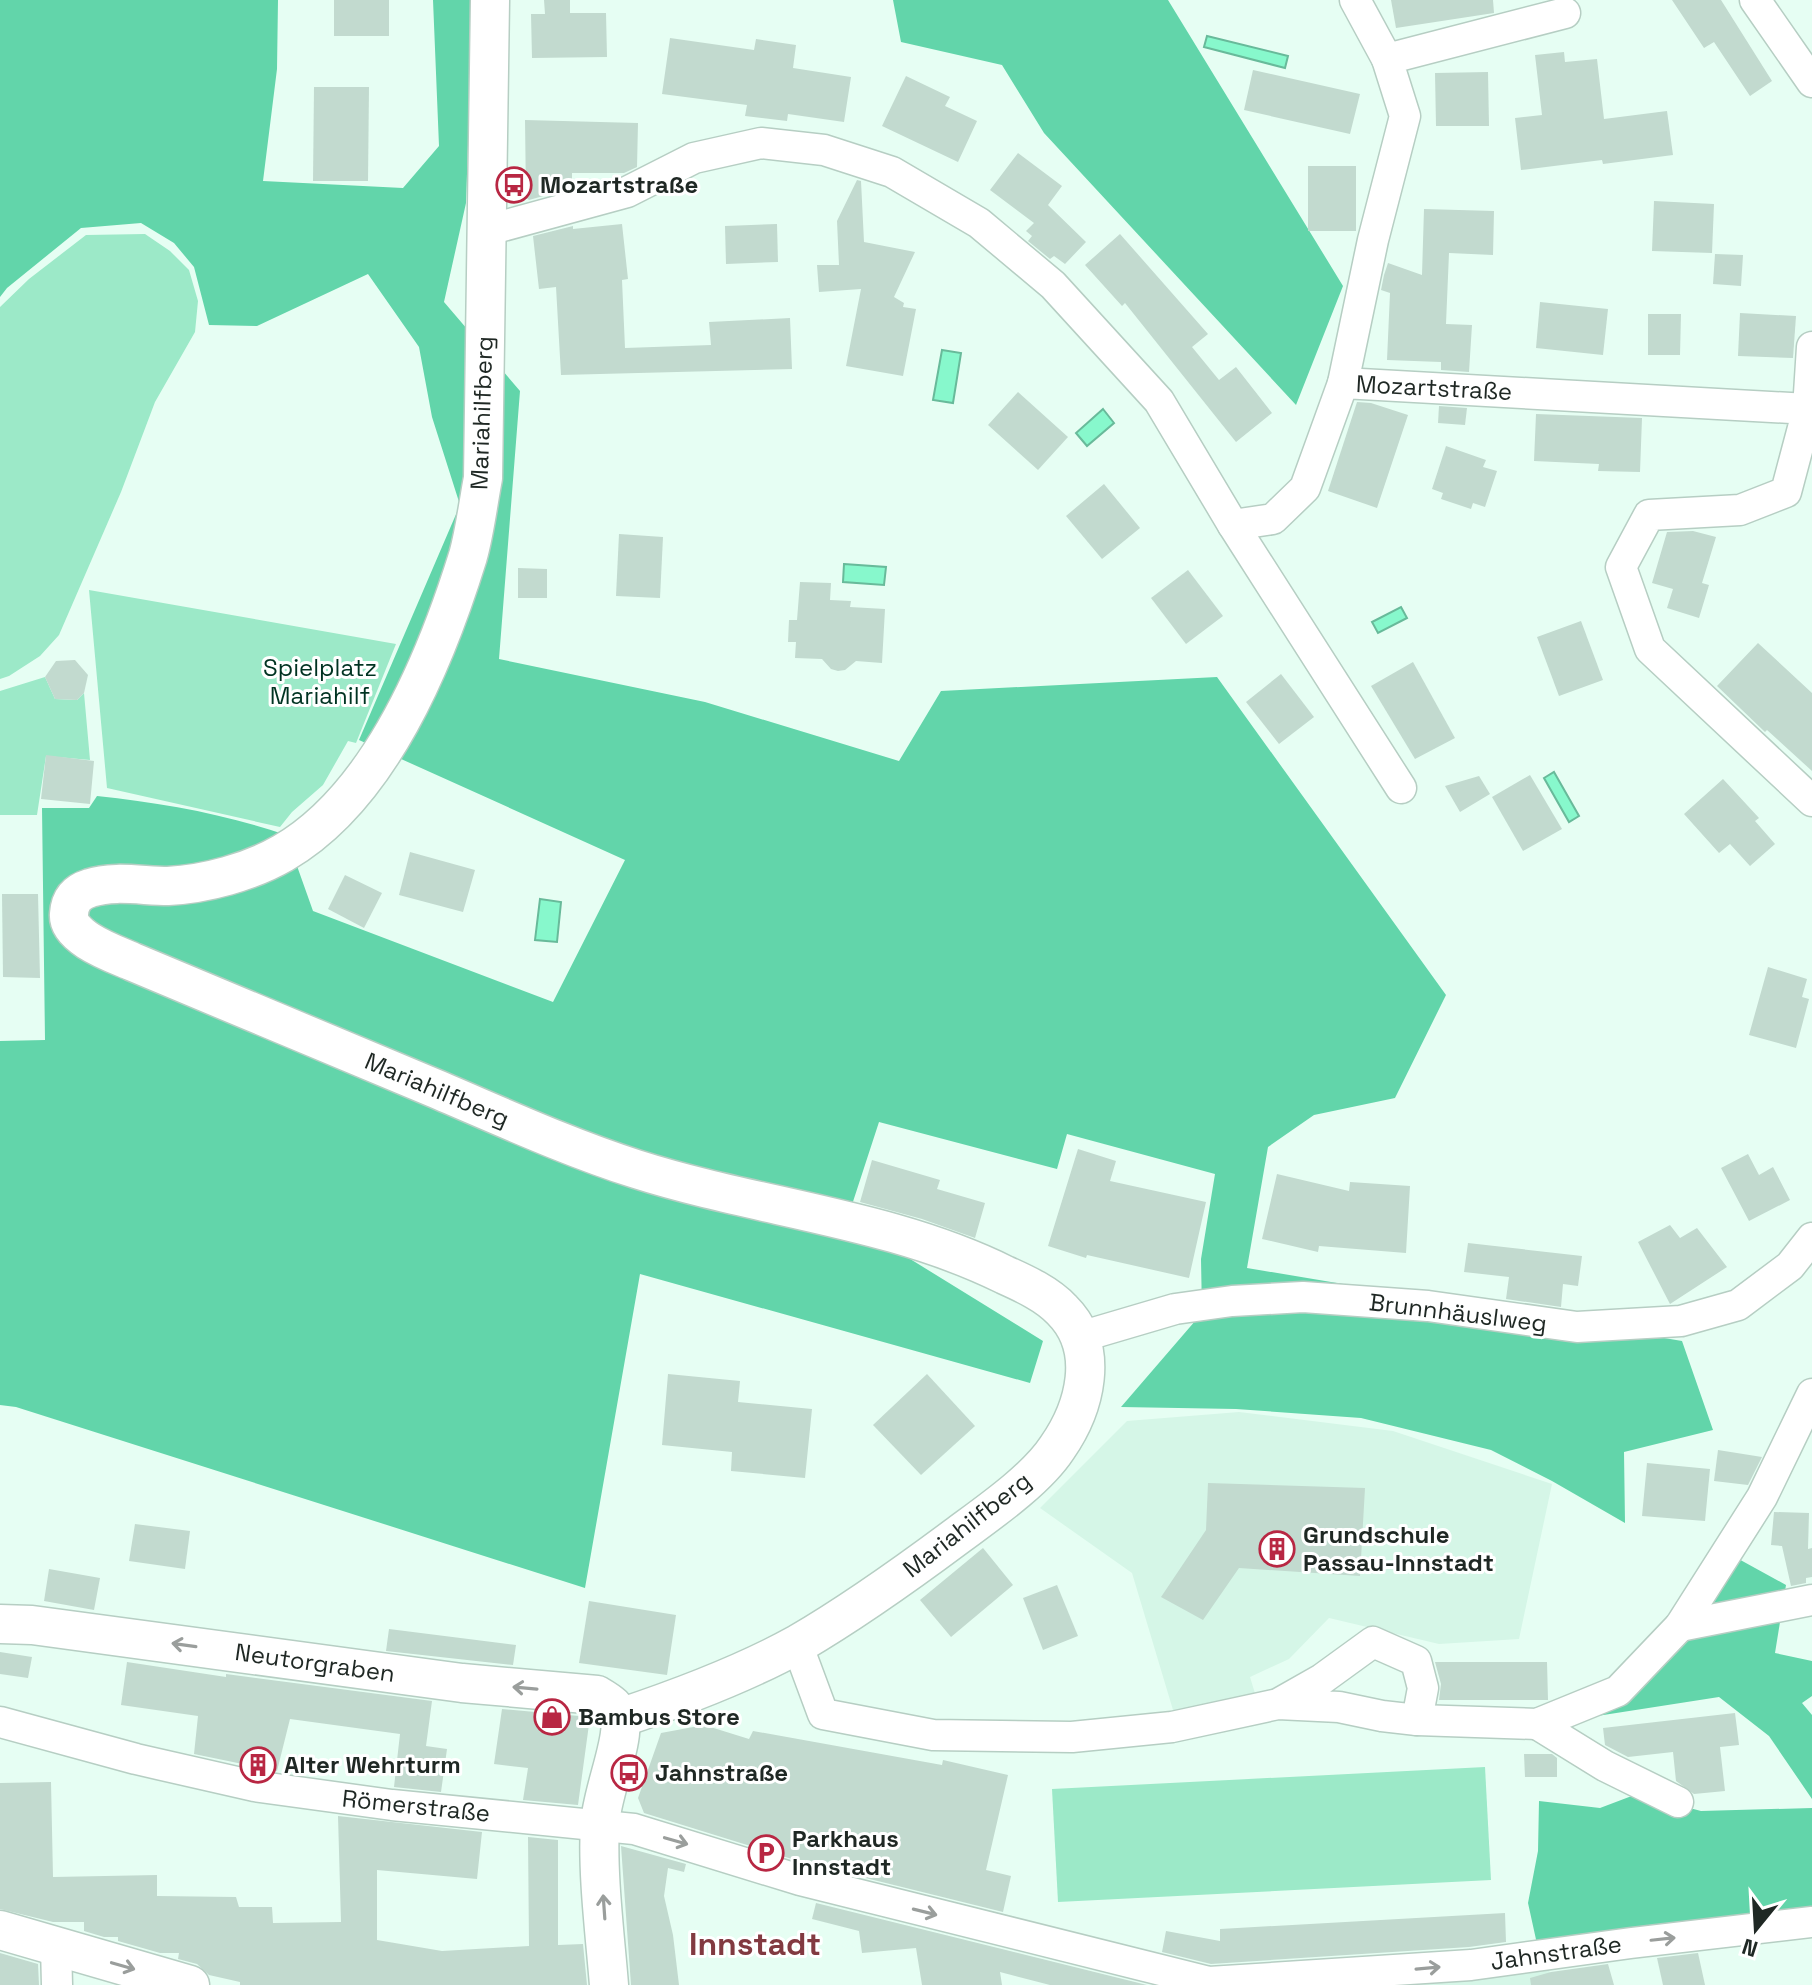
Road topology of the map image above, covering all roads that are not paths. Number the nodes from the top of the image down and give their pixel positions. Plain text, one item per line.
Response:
1 (490, 0) edge
2 (1355, 0) edge
3 (1755, 0) edge
4 (1565, 13) dead end
5 (1387, 59) junction
6 (1812, 82) edge
7 (488, 230) junction
8 (1812, 347) edge
9 (1343, 383) junction
10 (1808, 409) junction
11 (1233, 525) junction
12 (1401, 788) dead end
13 (1812, 801) edge
14 (1812, 1238) edge
15 (1080, 1337) junction
16 (1812, 1394) edge
17 (1812, 1600) edge
18 (0, 1624) edge
19 (1680, 1626) junction
20 (797, 1644) junction
21 (1278, 1704) junction
22 (620, 1718) junction
23 (1417, 1720) junction
24 (0, 1722) edge
25 (1537, 1724) junction
26 (1678, 1802) dead end
27 (600, 1825) junction
28 (1812, 1922) edge
29 (0, 1930) edge
30 (56, 1946) junction
31 (57, 1985) edge
32 (190, 1985) edge
33 (609, 1985) edge

1 - 7 main road
2 - 5 street
3 - 6 street
4 - 5 street
5 - 9 street
7 - 11 street
7 - 15 main road, Mariahilfberg
8 - 10 street
9 - 10 street, Mozartstraße
9 - 11 street, Mozartstraße
10 - 13 street
11 - 12 street
14 - 15 street, Brunnhäuslweg
15 - 20 main road, Mariahilfberg
16 - 19 street
17 - 19 street
22 -> 18 main road, Neutorgraben
19 - 25 street
20 - 21 street
20 - 22 main road, Mariahilfberg
21 - 23 street
21 - 23 street
22 - 27 main road
23 - 25 street
24 - 27 street, Römerstraße
25 - 26 street
27 -> 28 street, Jahnstraße
33 -> 27 main road
29 - 30 main road
30 - 31 street
30 -> 32 main road

